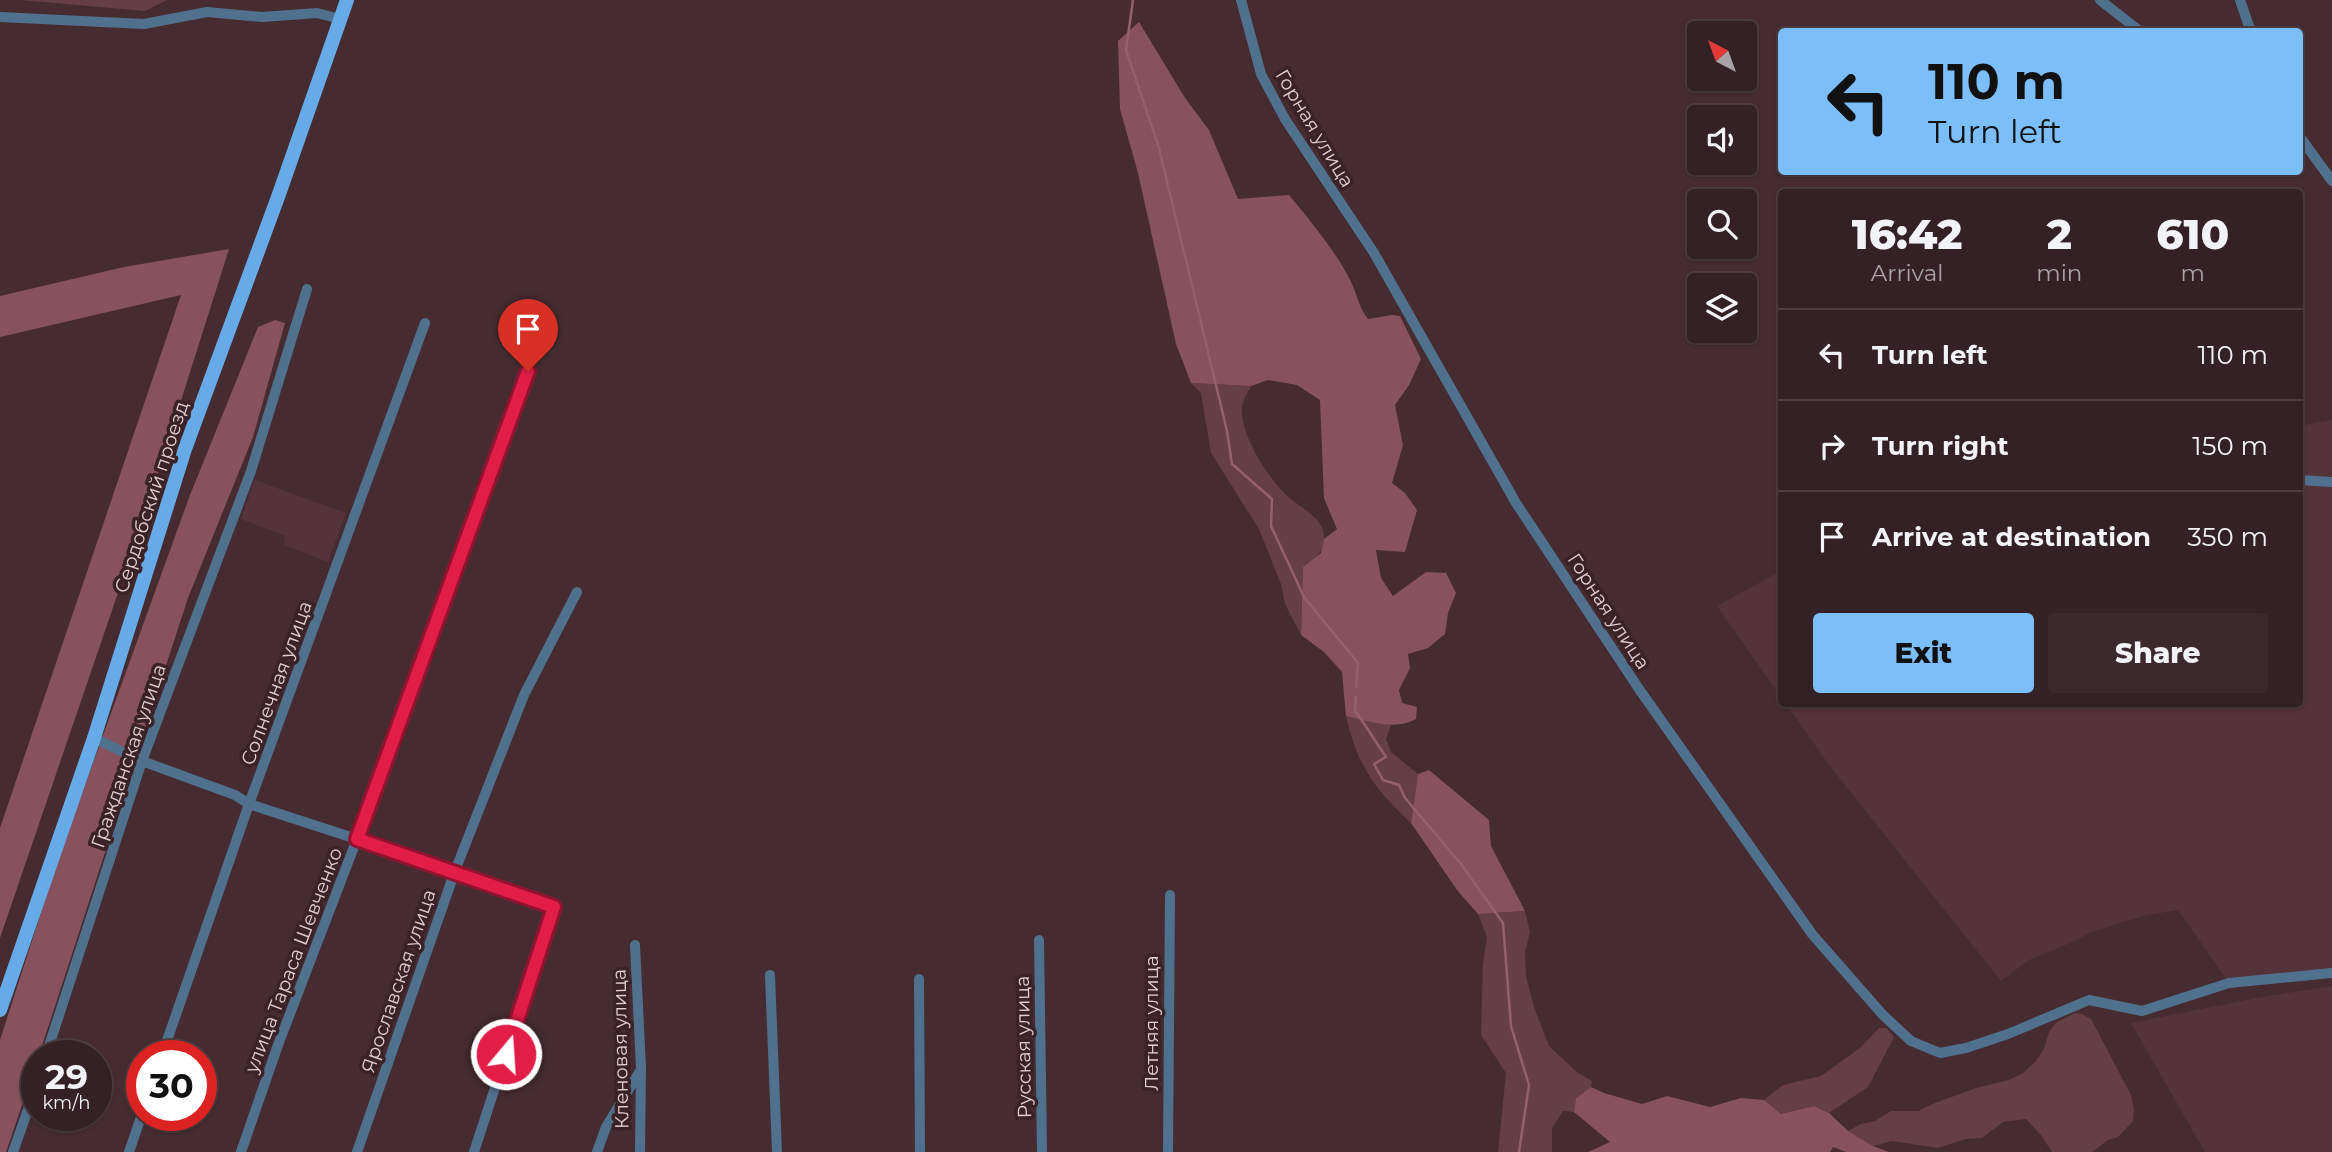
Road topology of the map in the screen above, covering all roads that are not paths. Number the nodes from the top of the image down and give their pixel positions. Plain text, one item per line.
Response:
1 (346, 0) edge
2 (1241, 0) edge
3 (2100, 0) edge
4 (2240, 0) edge
5 (0, 17) edge
6 (340, 19) junction
7 (2136, 28) edge
8 (2250, 28) edge
9 (2303, 140) edge
10 (2332, 180) edge
11 (307, 289) dead end
12 (425, 323) dead end
13 (536, 346) dead end
14 (2303, 480) edge
15 (2332, 482) edge
16 (577, 592) dead end
17 (94, 738) junction
18 (142, 761) junction
19 (249, 804) junction
20 (357, 839) junction
21 (455, 871) junction
22 (1170, 895) dead end
23 (1039, 940) dead end
24 (635, 945) dead end
25 (2332, 972) edge
26 (770, 975) dead end
27 (919, 979) dead end
28 (0, 1010) edge
29 (51, 1040) edge
30 (167, 1040) edge
31 (641, 1068) junction
32 (21, 1129) edge
33 (136, 1131) edge
34 (13, 1152) edge
35 (129, 1152) edge
36 (242, 1152) edge
37 (357, 1152) edge
38 (474, 1152) edge
39 (597, 1152) edge
40 (640, 1152) edge
41 (777, 1152) edge
42 (920, 1152) edge
43 (1042, 1152) edge
44 (1168, 1152) edge

1 - 6 main road, Сердобский проезд
2 - 25 street, Горная улица
3 - 7 street
4 - 8 street
5 - 6 street
6 - 17 main road, Сердобский проезд
9 - 10 street
11 - 18 street, Гражданская улица
12 - 19 street, Солнечная улица
13 - 20 street, улица Тараса Шевченко
14 - 15 street
16 - 21 street, Ярославская улица
17 - 18 street
17 - 28 main road, Сердобский проезд
18 - 19 street
18 - 29 street, Гражданская улица
19 - 20 street
19 - 30 street, Солнечная улица
20 - 21 street
20 - 36 street, улица Тараса Шевченко
21 - 37 street, Ярославская улица
21 - 38 street
22 - 44 street, Летняя улица
23 - 43 street, Русская улица
24 - 31 street, Кленовая улица
26 - 41 street
27 - 42 street
31 - 39 street
31 - 40 street, Кленовая улица
32 - 34 street
33 - 35 street

